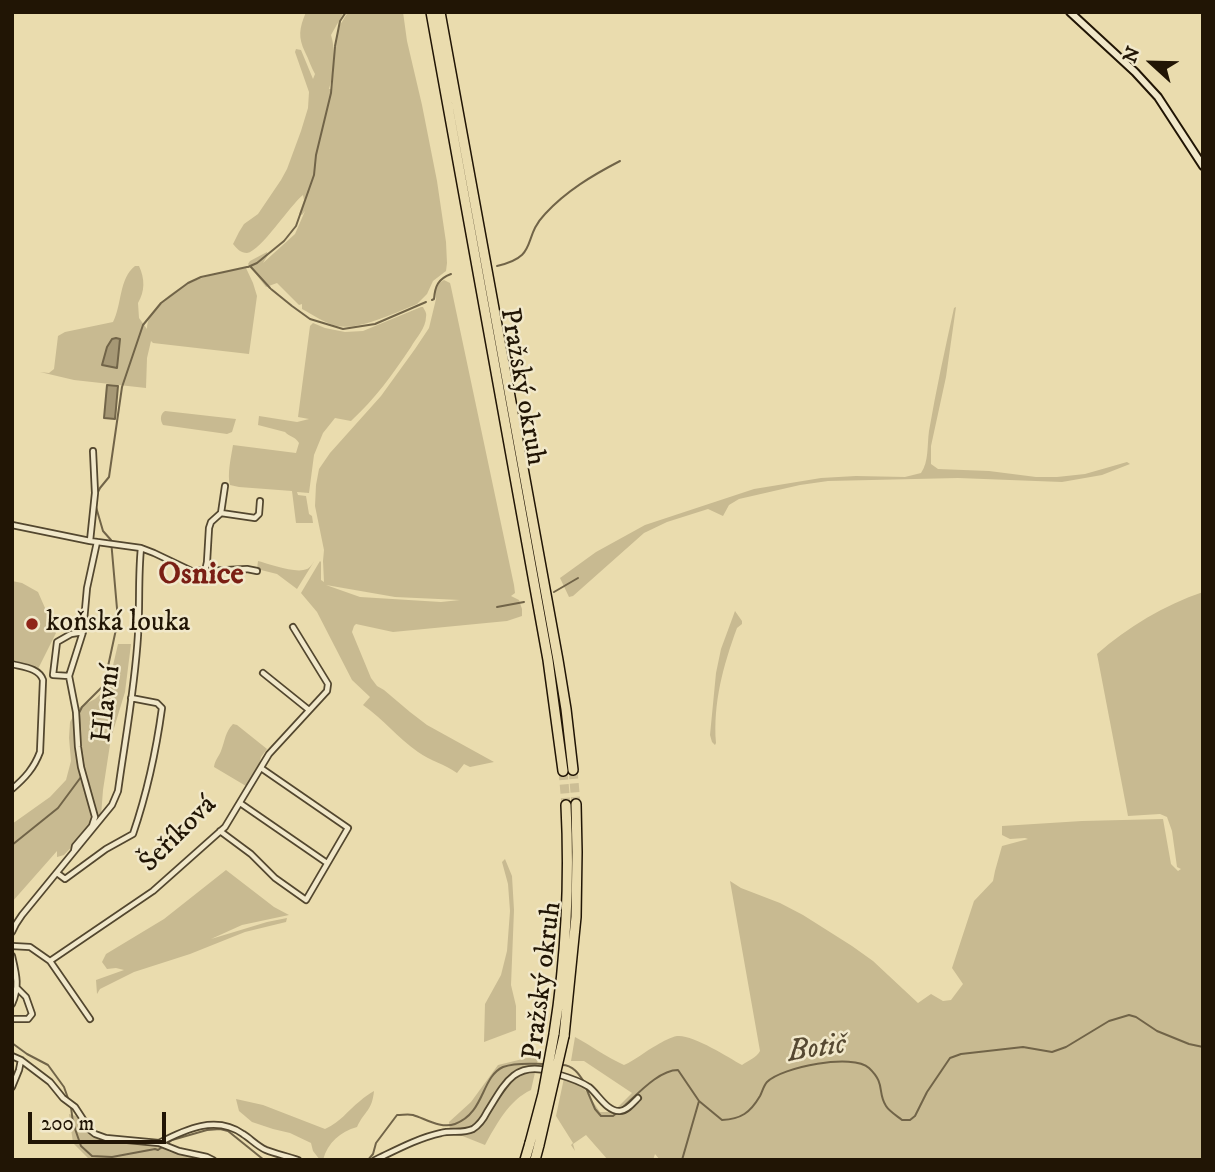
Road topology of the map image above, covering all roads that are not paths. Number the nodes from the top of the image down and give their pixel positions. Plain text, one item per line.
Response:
1 (431, 12) edge
2 (440, 12) edge
3 (1070, 12) edge
4 (1203, 166) edge
5 (93, 451) dead end
6 (225, 486) dead end
7 (260, 501) dead end
8 (221, 513) junction
9 (12, 525) edge
10 (90, 541) junction
11 (97, 542) junction
12 (141, 548) junction
13 (205, 571) junction
14 (257, 571) dead end
15 (196, 573) junction
16 (293, 627) dead end
17 (83, 632) junction
18 (12, 664) edge
19 (263, 673) dead end
20 (69, 676) junction
21 (131, 698) junction
22 (309, 710) junction
23 (261, 768) junction
24 (12, 789) edge
25 (240, 803) junction
26 (571, 805) tunnel mouth
27 (220, 831) junction
28 (73, 854) junction
29 (327, 863) junction
30 (57, 873) junction
31 (12, 932) edge
32 (12, 946) edge
33 (12, 956) edge
34 (50, 961) junction
35 (17, 988) junction
36 (12, 1004) edge
37 (12, 1019) edge
38 (90, 1019) dead end
39 (12, 1056) edge
40 (21, 1060) junction
41 (12, 1087) edge
42 (638, 1098) dead end
43 (161, 1144) junction
44 (535, 1144) junction
45 (213, 1160) edge
46 (298, 1160) edge
47 (374, 1160) edge
48 (525, 1160) edge
49 (535, 1160) edge

1 - 2 highway, Pražský okruh
3 - 4 street
5 - 10 street
6 - 8 street
7 - 8 street
8 - 13 street
9 - 10 street
10 - 11 street
11 - 12 street
11 - 17 street
12 - 15 street
12 - 21 street, Hlavní
13 - 14 street
13 - 15 street
13 - 15 street
16 - 22 street, Šeříková
17 - 20 street
17 - 20 street
18 - 24 street
19 - 22 street
20 - 28 street
21 - 28 street, Hlavní
21 - 30 street
22 - 23 street, Šeříková
23 - 25 street, Šeříková
23 - 29 street
25 - 27 street, Šeříková
25 - 29 street
26 - 44 highway, Pražský okruh, bridge
27 - 29 street
27 - 34 street, Šeříková
28 - 30 street
30 - 31 street
32 - 34 street
33 - 35 street
34 - 38 street
35 - 36 street
35 - 37 street
39 - 40 street
40 - 41 street
40 - 43 street
42 - 47 street
43 - 45 street
43 - 46 street
44 - 48 highway, Pražský okruh
44 - 49 highway, Pražský okruh

